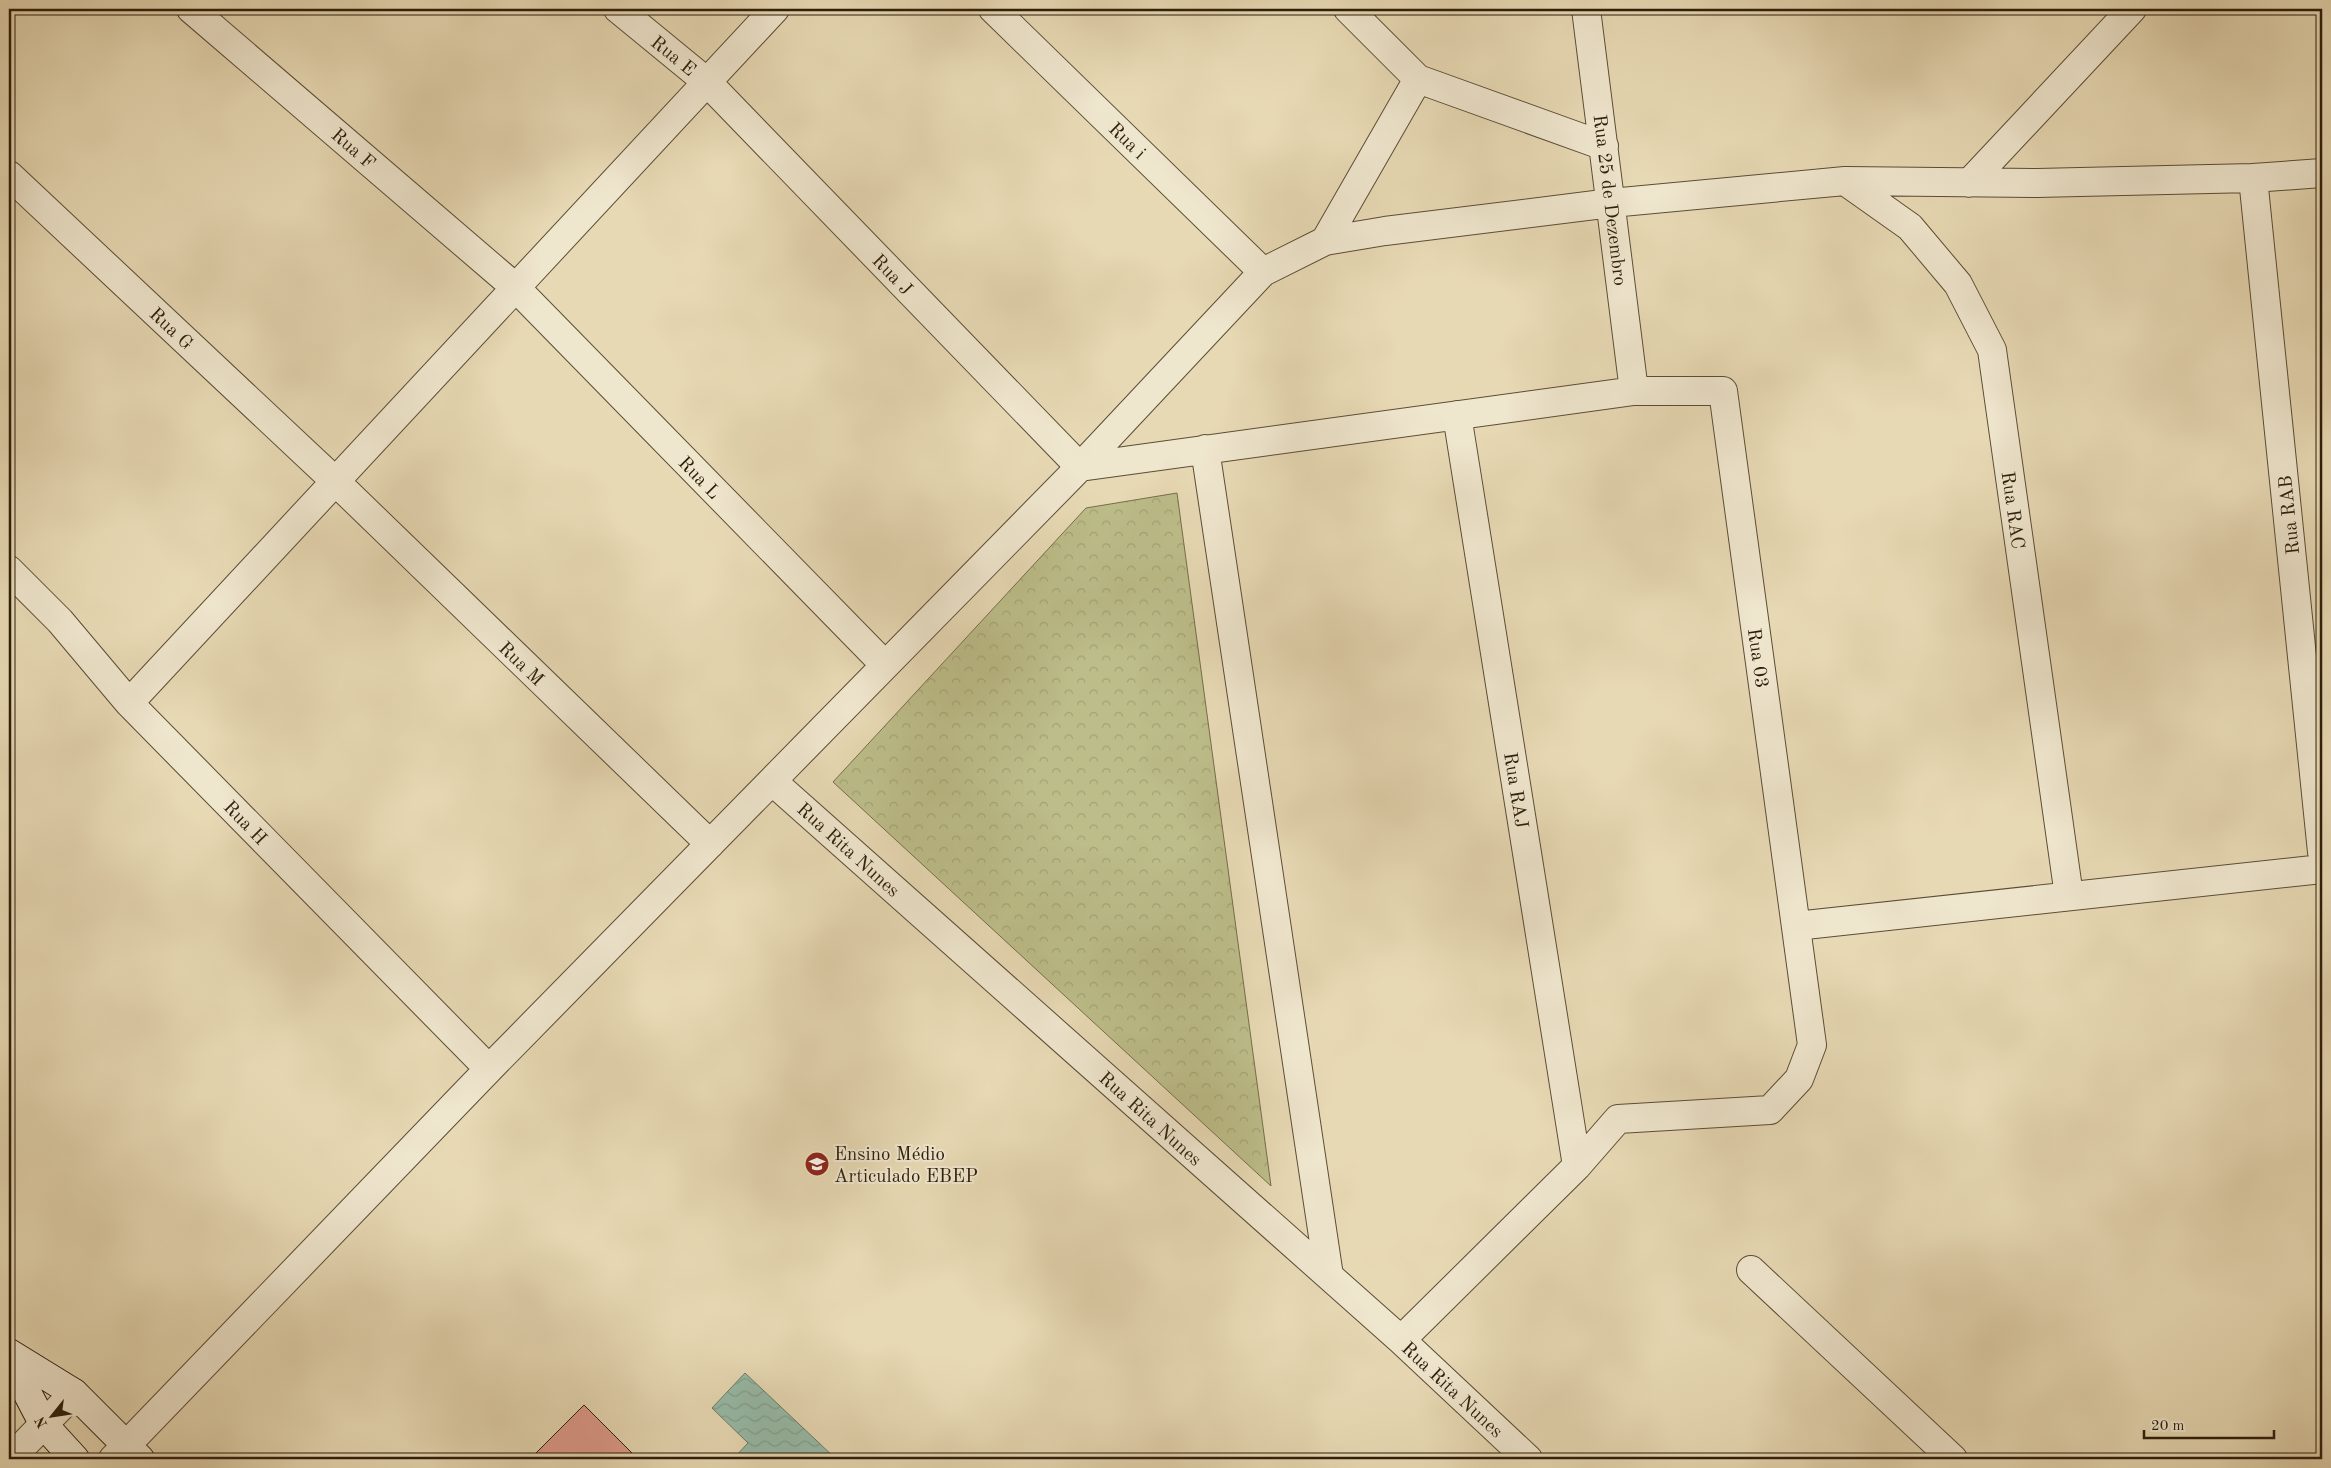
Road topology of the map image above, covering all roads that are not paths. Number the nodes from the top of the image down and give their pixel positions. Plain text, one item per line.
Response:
1 (192, 9) edge
2 (618, 9) edge
3 (775, 9) edge
4 (993, 9) edge
5 (1348, 9) edge
6 (1586, 9) edge
7 (2132, 9) edge
8 (1418, 78) junction
9 (707, 82) junction
10 (1604, 146) junction
11 (2322, 173) edge
12 (9, 175) edge
13 (2253, 178) junction
14 (1845, 181) junction
15 (1969, 183) junction
16 (1611, 203) junction
17 (1325, 242) junction
18 (1263, 272) junction
19 (516, 288) junction
20 (1634, 391) junction
21 (1457, 415) junction
22 (1205, 449) junction
23 (1080, 466) junction
24 (335, 481) junction
25 (9, 570) edge
26 (885, 665) junction
27 (129, 703) junction
28 (772, 781) junction
29 (710, 844) junction
30 (2322, 852) edge
31 (2322, 869) edge
32 (2070, 896) junction
33 (1796, 926) junction
34 (489, 1069) junction
35 (1577, 1166) junction
36 (1751, 1270) dead end
37 (1329, 1276) junction
38 (1401, 1340) junction
39 (9, 1353) edge
40 (9, 1358) edge
41 (74, 1394) junction
42 (44, 1425) junction
43 (127, 1455) edge
44 (10, 1459) edge
45 (75, 1459) edge
46 (1528, 1459) edge
47 (1954, 1459) edge

1 - 19 street, Rua F
2 - 9 street, Rua E
3 - 9 street
4 - 18 street, Rua i
5 - 8 street
6 - 10 street, Rua 25 de Dezembro
7 - 15 street
8 - 10 street
8 - 17 street
9 - 19 street
9 - 23 street, Rua J
10 - 16 street, Rua 25 de Dezembro
11 - 13 street
12 - 24 street, Rua G
13 - 15 street
13 - 30 street, Rua RAB
14 - 15 street
14 - 16 street
14 - 32 street, Rua RAC
16 - 17 street
16 - 20 street, Rua 25 de Dezembro
17 - 18 street
18 - 23 street
19 - 24 street
19 - 26 street, Rua L
20 - 21 street
20 - 33 street, Rua 03
21 - 22 street
21 - 35 street, Rua RAJ
22 - 23 street
22 - 37 street
23 - 26 street
24 - 27 street
24 - 29 street, Rua M
25 - 27 street, Rua H
26 - 28 street
27 - 34 street, Rua H
28 - 29 street
28 - 37 street, Rua Rita Nunes
29 - 34 street
31 - 32 street
32 - 33 street
33 - 35 street, Rua 03
34 - 43 street
35 - 38 street, Rua 03
36 - 47 street
37 - 38 street, Rua Rita Nunes
38 - 46 street, Rua Rita Nunes
39 - 41 street
40 - 42 street
41 - 42 street
41 - 43 street
42 - 44 street
42 - 45 street

